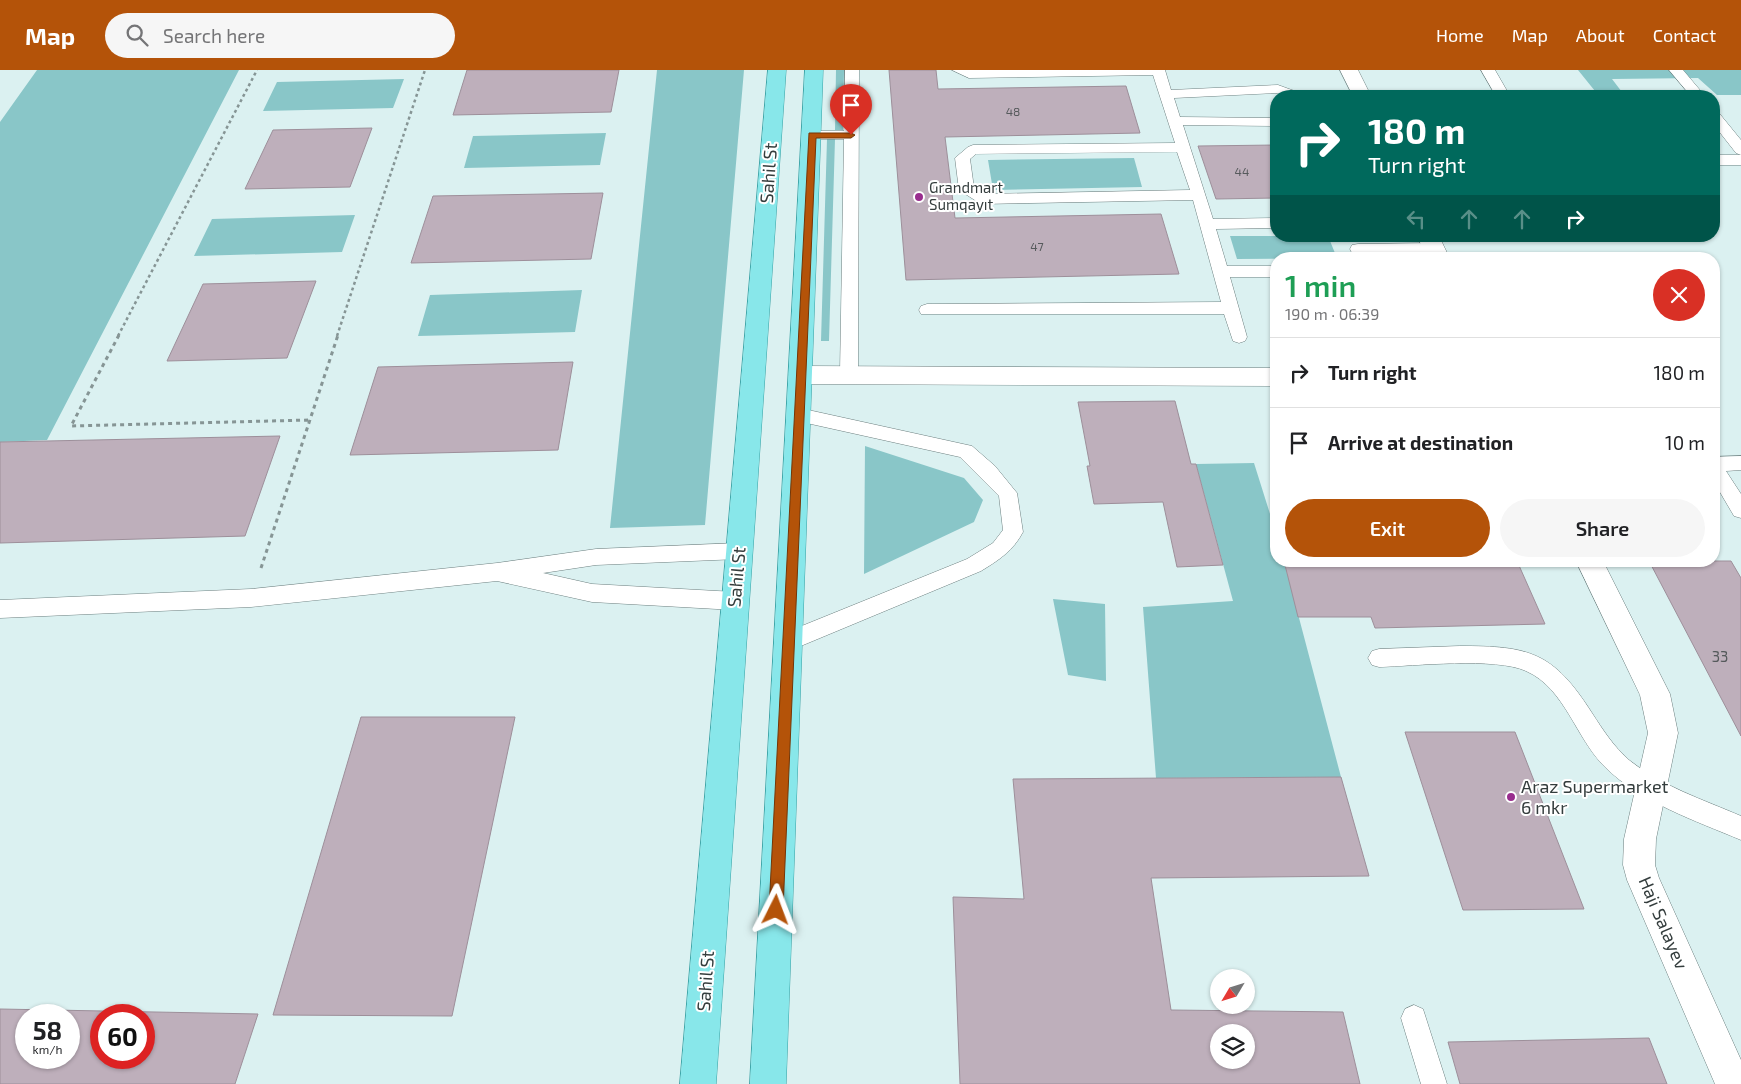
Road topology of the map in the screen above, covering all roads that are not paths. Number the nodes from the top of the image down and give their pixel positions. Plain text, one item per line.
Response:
1 (777, 70) edge
2 (814, 70) edge
3 (852, 70) edge
4 (959, 70) edge
5 (1158, 70) edge
6 (1349, 70) edge
7 (1488, 70) edge
8 (1676, 70) edge
9 (1280, 90) edge
10 (1359, 90) edge
11 (1499, 90) edge
12 (1693, 90) edge
13 (1166, 94) junction
14 (1175, 121) junction
15 (1270, 122) edge
16 (1720, 124) edge
17 (812, 135) junction
18 (851, 135) junction
19 (1183, 147) junction
20 (1741, 150) edge
21 (1720, 160) edge
22 (1741, 160) edge
23 (1199, 195) junction
24 (1207, 224) junction
25 (1270, 224) edge
26 (1356, 248) edge
27 (1434, 248) edge
28 (1270, 271) edge
29 (1221, 272) junction
30 (1232, 308) junction
31 (927, 310) dead end
32 (1239, 338) dead end
33 (849, 374) junction
34 (801, 375) junction
35 (1270, 377) edge
36 (799, 415) junction
37 (1741, 463) edge
38 (1720, 465) edge
39 (1720, 475) edge
40 (1741, 510) edge
41 (739, 551) junction
42 (1592, 567) edge
43 (497, 572) junction
44 (735, 601) junction
45 (0, 609) edge
46 (789, 640) junction
47 (1379, 658) dead end
48 (1651, 786) junction
49 (1741, 828) edge
50 (1414, 1018) dead end
51 (698, 1084) edge
52 (768, 1084) edge
53 (1434, 1084) edge
54 (1733, 1084) edge

1 - 41 main road, Sahil St
2 - 17 main road
3 - 18 lane
4 - 5 lane
5 - 13 lane
6 - 10 street
7 - 11 lane
8 - 12 lane
9 - 13 lane
13 - 14 lane
14 - 15 lane
14 - 19 lane
16 - 20 lane
17 - 18 lane
17 - 34 main road
18 - 33 lane
19 - 23 lane
19 - 23 lane
21 - 22 lane
23 - 24 lane
24 - 25 lane
24 - 29 lane
26 - 27 lane
28 - 29 lane
29 - 30 lane
30 - 31 lane
30 - 32 lane
33 - 34 street
33 - 35 street
34 - 36 main road
36 - 46 main road
36 - 46 lane
37 - 38 lane
39 - 40 lane
41 - 43 lane
41 - 44 main road, Sahil St
42 - 48 street, Haji Salayev
43 - 44 lane
43 - 45 lane
44 - 51 main road, Sahil St
46 - 52 main road
47 - 48 lane
48 - 49 lane
48 - 54 street, Haji Salayev
50 - 53 lane

